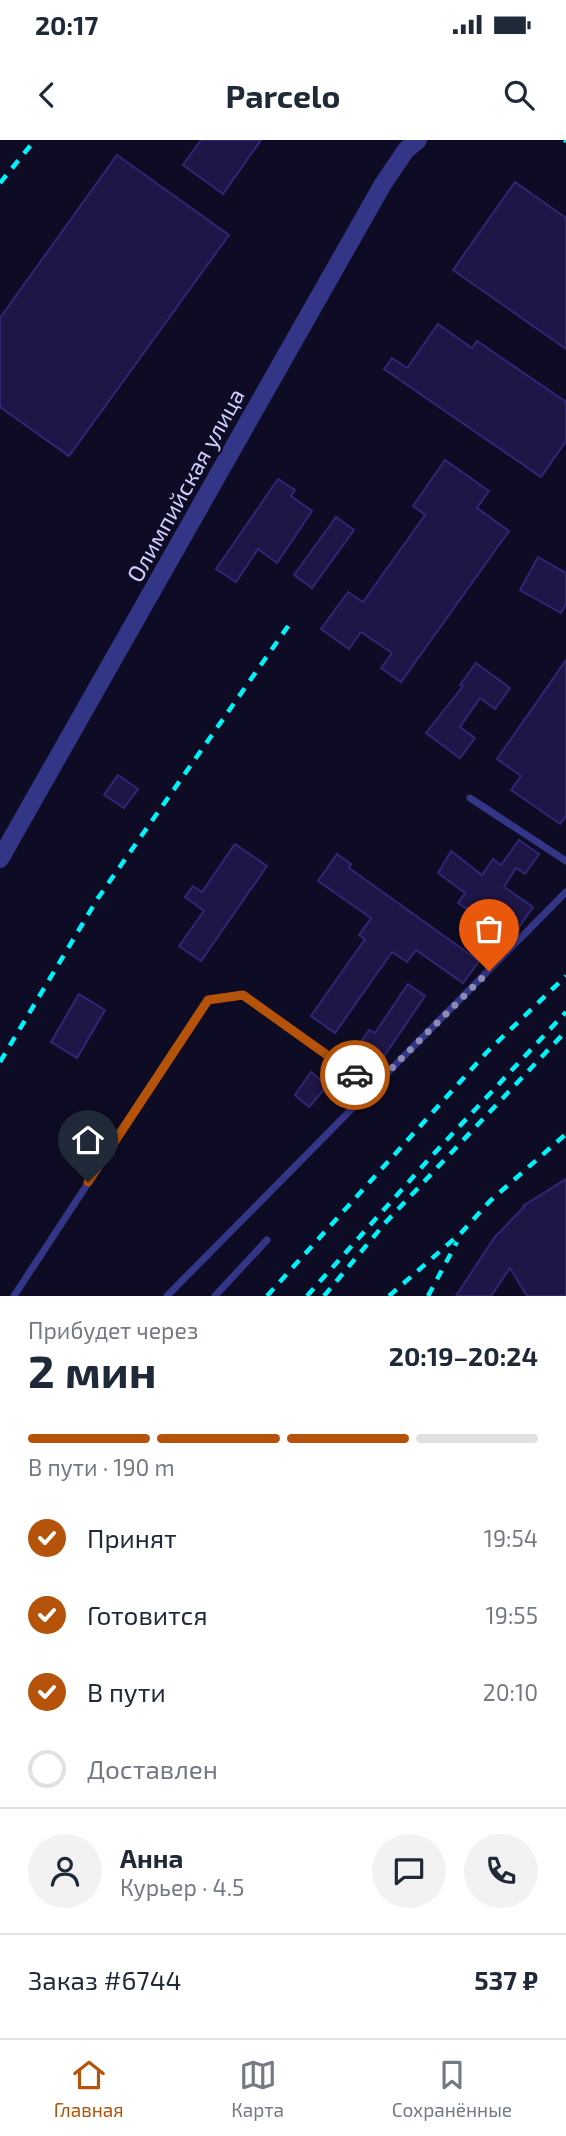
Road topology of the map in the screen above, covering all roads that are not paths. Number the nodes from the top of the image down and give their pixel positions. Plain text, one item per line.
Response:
1 (418, 140) edge
2 (470, 798) dead end
3 (0, 859) edge
4 (566, 861) edge
5 (566, 892) edge
6 (372, 1088) junction
7 (267, 1240) dead end
8 (14, 1296) edge
9 (167, 1296) edge
10 (215, 1296) edge

1 - 3 street, Олимпийская улица
2 - 4 lane
5 - 6 lane
6 - 8 lane
6 - 9 lane
7 - 10 lane

